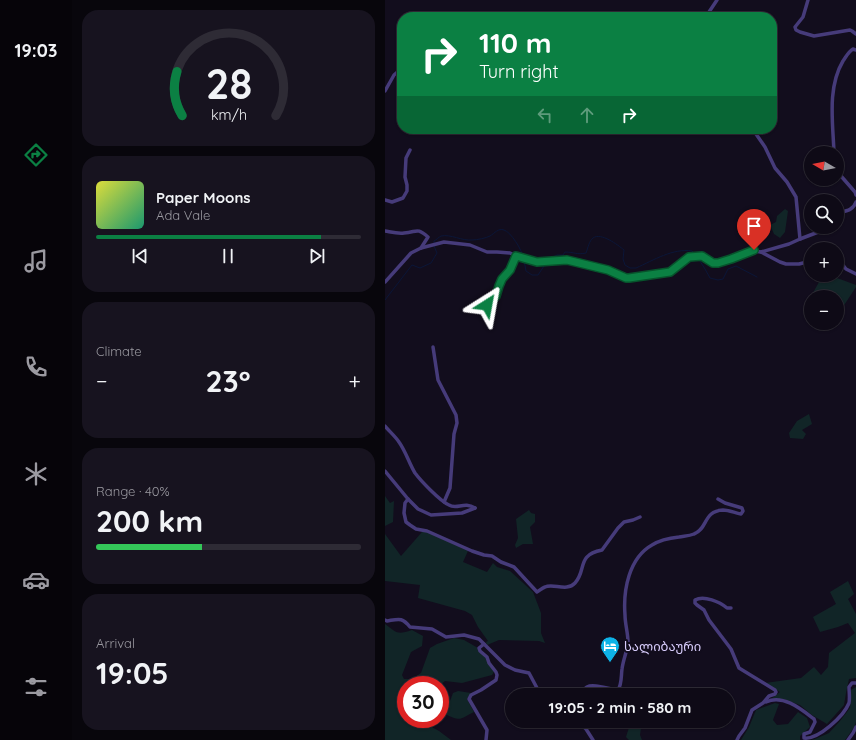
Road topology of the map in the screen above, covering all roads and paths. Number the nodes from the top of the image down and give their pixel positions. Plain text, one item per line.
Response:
1 (717, 0) edge
2 (808, 0) edge
3 (709, 12) edge
4 (856, 34) edge
5 (856, 50) edge
6 (397, 72) edge
7 (385, 91) edge
8 (755, 134) edge
9 (834, 146) edge
10 (410, 150) dead end
11 (844, 179) edge
12 (856, 195) edge
13 (385, 200) edge
14 (856, 202) edge
15 (844, 211) edge
16 (385, 231) edge
17 (813, 234) edge
18 (800, 239) junction
19 (421, 248) junction
20 (761, 252) junction
21 (516, 256) junction
22 (804, 263) edge
23 (844, 266) edge
24 (856, 274) edge
25 (385, 282) edge
26 (487, 305) dead end
27 (433, 347) dead end
28 (385, 426) edge
29 (385, 470) edge
30 (408, 499) junction
31 (718, 499) dead end
32 (444, 502) junction
33 (640, 517) dead end
34 (731, 608) dead end
35 (385, 620) edge
36 (484, 644) junction
37 (856, 683) edge
38 (537, 688) edge
39 (586, 688) edge
40 (606, 688) edge
41 (620, 688) edge
42 (763, 703) junction
43 (856, 727) edge
44 (585, 728) edge
45 (486, 740) edge
46 (593, 740) edge
47 (737, 740) edge
48 (847, 740) edge

1 - 3 street
2 - 4 street
5 - 9 street
6 - 7 street
8 - 18 street
10 - 13 street
11 - 12 street
14 - 15 street
16 - 19 street
17 - 18 street
18 - 20 street
19 - 21 street
19 - 25 street
20 - 21 street
20 - 22 street
21 - 26 street
23 - 24 street
27 - 32 street
28 - 32 street
29 - 30 street
30 - 32 street
30 - 33 street
31 - 41 street
34 - 42 street
35 - 36 street
36 - 38 street
36 - 45 street
37 - 42 street
39 - 40 street
42 - 47 street
43 - 48 street
44 - 46 street

